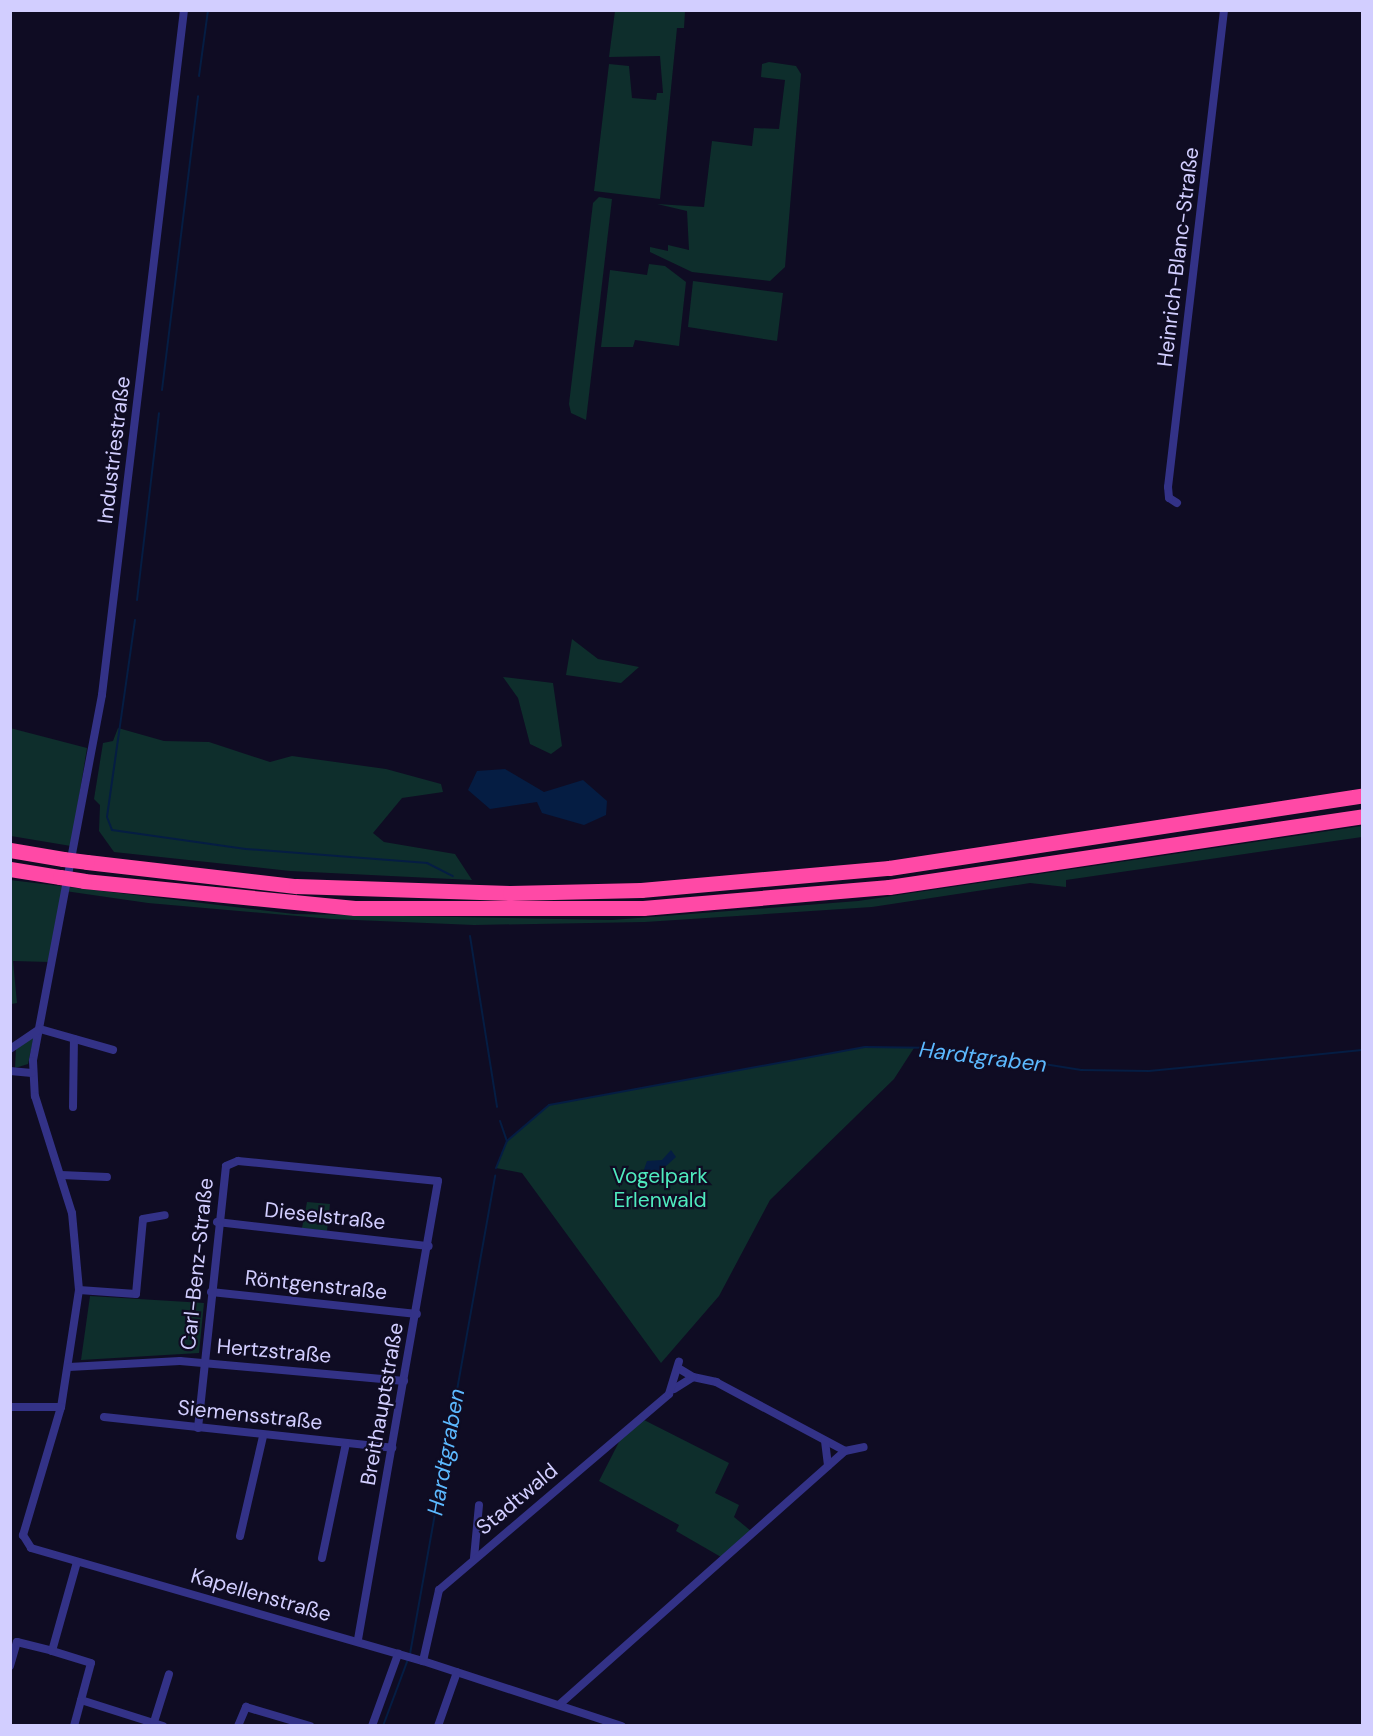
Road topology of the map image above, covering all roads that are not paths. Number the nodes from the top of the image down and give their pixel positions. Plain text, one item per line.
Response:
1 (184, 10) edge
2 (1224, 10) edge
3 (1177, 503) dead end
4 (1362, 796) edge
5 (1362, 816) edge
6 (10, 850) edge
7 (10, 869) edge
8 (40, 1029) junction
9 (74, 1039) junction
10 (10, 1049) edge
11 (113, 1050) dead end
12 (10, 1071) edge
13 (32, 1073) junction
14 (74, 1107) dead end
15 (61, 1175) junction
16 (107, 1177) dead end
17 (432, 1178) joint
18 (165, 1215) dead end
19 (217, 1222) junction
20 (429, 1246) junction
21 (79, 1290) junction
22 (211, 1292) junction
23 (417, 1314) junction
24 (204, 1363) junction
25 (69, 1367) junction
26 (693, 1377) junction
27 (404, 1381) junction
28 (674, 1389) junction
29 (10, 1407) edge
30 (61, 1407) junction
31 (104, 1417) dead end
32 (198, 1428) junction
33 (263, 1436) junction
34 (825, 1442) junction
35 (346, 1443) junction
36 (864, 1447) dead end
37 (392, 1448) junction
38 (845, 1451) junction
39 (828, 1466) junction
40 (479, 1505) dead end
41 (240, 1536) dead end
42 (322, 1558) dead end
43 (474, 1558) junction
44 (77, 1562) junction
45 (358, 1641) junction
46 (52, 1651) junction
47 (400, 1654) junction
48 (419, 1660) junction
49 (10, 1666) edge
50 (457, 1672) junction
51 (170, 1674) dead end
52 (81, 1700) junction
53 (560, 1704) junction
54 (157, 1724) edge
55 (74, 1725) edge
56 (238, 1725) edge
57 (310, 1725) edge
58 (372, 1725) edge
59 (438, 1725) edge
60 (622, 1725) edge

1 - 8 street, Industriestraße
2 - 3 street, Heinrich-Blanc-Straße
4 - 6 highway, bridge
5 - 7 highway, bridge
8 - 9 street
8 - 10 street
8 - 13 street, Industriestraße
9 - 11 street
9 - 14 street
12 - 13 street
13 - 15 street, Kapellenstraße
15 - 16 street
15 - 21 street, Kapellenstraße
17 - 19 street, Carl-Benz-Straße
17 - 20 street, Breithauptstraße
18 - 21 street
19 - 20 street, Dieselstraße
19 - 22 street, Carl-Benz-Straße
20 - 23 street, Breithauptstraße
21 - 25 street, Kapellenstraße
22 - 23 street, Röntgenstraße
22 - 24 street, Carl-Benz-Straße
23 - 27 street, Breithauptstraße
24 - 25 street, Hertzstraße
24 - 27 street, Hertzstraße
24 - 32 street, Carl-Benz-Straße
25 - 30 street, Kapellenstraße
26 - 28 street, Stadtwald
26 - 28 street
26 - 34 street
27 - 37 street, Breithauptstraße
28 - 43 street, Stadtwald
29 - 30 street
30 - 44 street, Kapellenstraße
31 - 32 street, Siemensstraße
32 - 33 street, Siemensstraße
33 - 35 street, Siemensstraße
33 - 41 street
34 - 38 street
34 - 39 street
35 - 37 street, Siemensstraße
35 - 42 street
36 - 38 street
37 - 45 street, Breithauptstraße
38 - 39 street
39 - 53 street
40 - 43 street
43 - 48 street, Stadtwald
44 - 45 street, Kapellenstraße
44 - 46 street
45 - 47 street, Kapellenstraße
46 - 49 street
46 - 52 street
47 - 48 street, Kapellenstraße
47 - 58 street
48 - 50 street, Kapellenstraße
50 - 53 street, Kapellenstraße
50 - 59 street
51 - 54 street
52 - 54 street
52 - 55 street
53 - 60 street, Kapellenstraße
56 - 57 street

